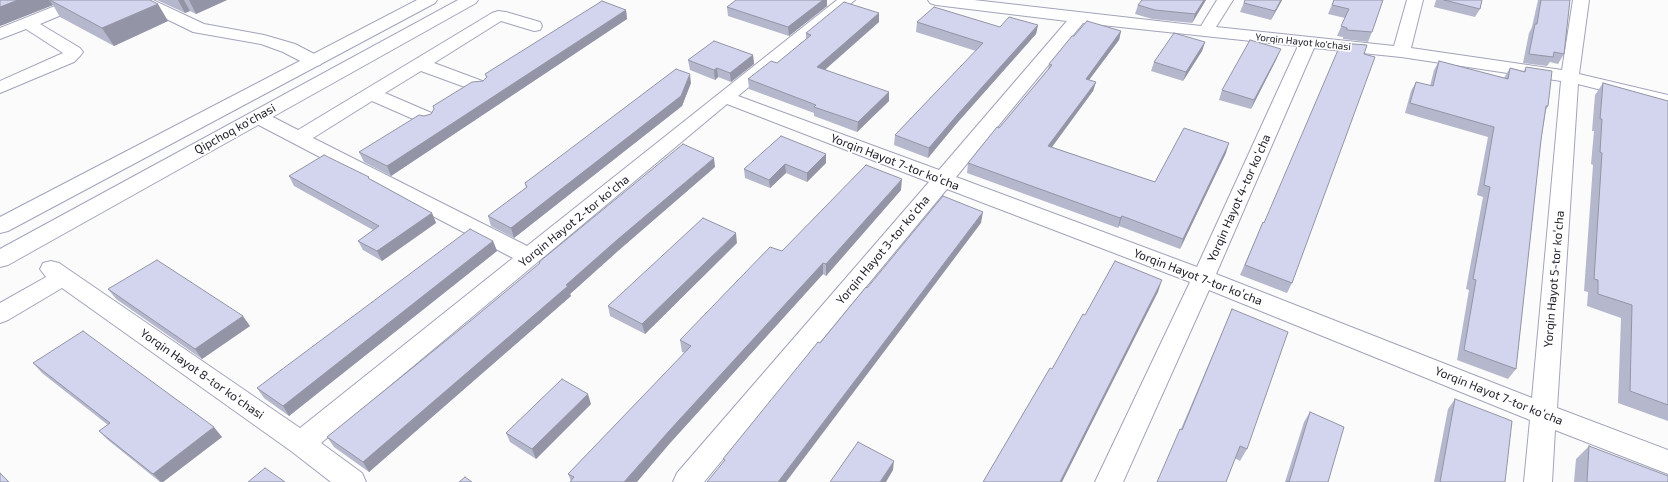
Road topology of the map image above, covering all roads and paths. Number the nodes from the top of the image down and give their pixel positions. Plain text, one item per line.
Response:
1 (84, 0) edge
2 (140, 0) edge
3 (429, 0) edge
4 (470, 0) edge
5 (847, 0) edge
6 (936, 0) edge
7 (1225, 0) edge
8 (1415, 0) edge
9 (1581, 0) edge
10 (1039, 6) edge
11 (1079, 18) junction
12 (27, 23) junction
13 (534, 26) dead end
14 (1205, 32) junction
15 (0, 34) edge
16 (1308, 43) junction
17 (1402, 52) junction
18 (314, 60) junction
19 (420, 64) junction
20 (1570, 77) junction
21 (479, 86) edge
22 (0, 88) edge
23 (371, 94) junction
24 (725, 98) junction
25 (1668, 101) edge
26 (258, 117) junction
27 (426, 118) edge
28 (299, 138) junction
29 (942, 180) junction
30 (0, 226) edge
31 (530, 256) junction
32 (0, 258) edge
33 (1203, 278) junction
34 (0, 314) edge
35 (1543, 414) junction
36 (302, 443) junction
37 (1668, 462) edge
38 (352, 482) edge
39 (687, 482) edge
40 (1109, 482) edge
41 (1538, 482) edge

1 - 12 street
2 - 18 street
3 - 18 street, Qipchoq ko'chasi
4 - 26 street, Qipchoq ko'chasi
5 - 24 street, Yorqin Hayot 2-tor koʻcha
6 - 10 street, Yorqin Hayot ko'chasi
7 - 14 street
8 - 17 street
9 - 20 street, Yorqin Hayot 5-tor koʻcha
10 - 11 street, Yorqin Hayot ko'chasi
11 - 14 street, Yorqin Hayot ko'chasi
11 - 29 street, Yorqin Hayot 3-tor koʻcha
12 - 15 street
12 - 22 street
13 - 19 street
14 - 16 street, Yorqin Hayot ko'chasi
16 - 17 street, Yorqin Hayot ko'chasi
16 - 33 street, Yorqin Hayot 4-tor koʻcha
17 - 20 street, Yorqin Hayot ko'chasi
18 - 30 street, Qipchoq ko'chasi
19 - 21 street
19 - 23 street
20 - 25 street, Yorqin Hayot ko'chasi
20 - 35 street, Yorqin Hayot 5-tor koʻcha
23 - 27 street
23 - 28 street
24 - 29 street, Yorqin Hayot 7-tor koʻcha
24 - 31 street, Yorqin Hayot 2-tor koʻcha
26 - 28 street
26 - 32 street, Qipchoq ko'chasi
28 - 31 street
29 - 33 street, Yorqin Hayot 7-tor koʻcha
29 - 39 street, Yorqin Hayot 3-tor koʻcha
31 - 36 street, Yorqin Hayot 2-tor koʻcha
33 - 35 street, Yorqin Hayot 7-tor koʻcha
33 - 40 street, Yorqin Hayot 4-tor koʻcha
34 - 36 street, Yorqin Hayot 8-tor koʻchasi
35 - 37 street, Yorqin Hayot 7-tor koʻcha
35 - 41 street, Yorqin Hayot 5-tor koʻcha
36 - 38 street, Yorqin Hayot 8-tor koʻchasi

